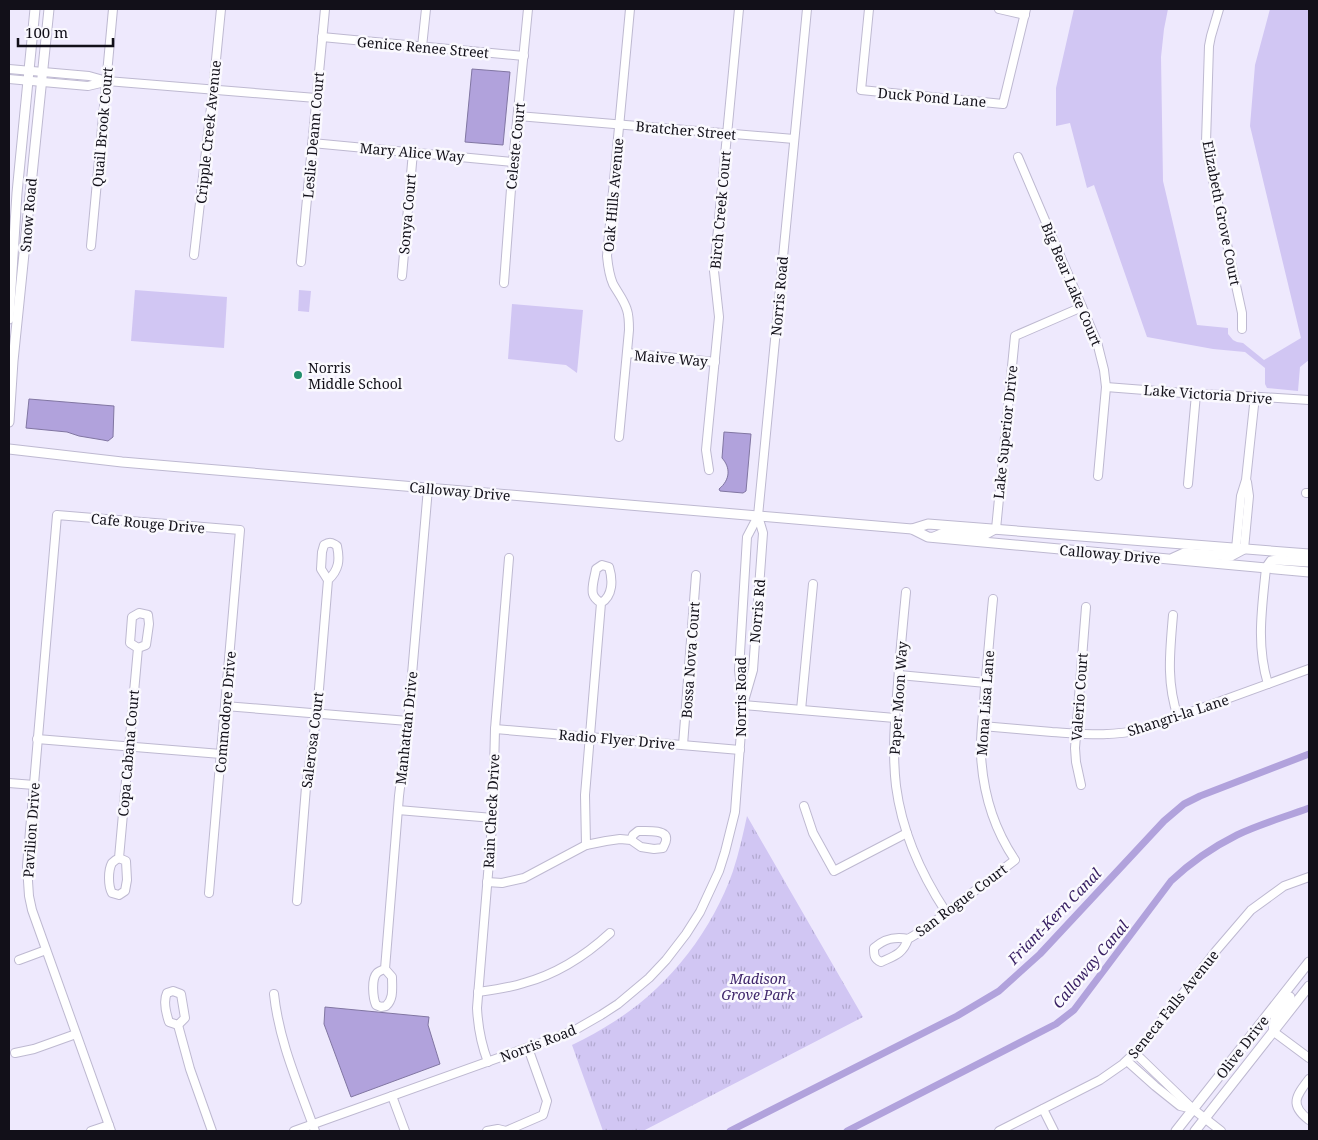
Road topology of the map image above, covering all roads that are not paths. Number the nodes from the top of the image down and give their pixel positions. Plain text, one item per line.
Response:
1 (35, 9) edge
2 (49, 9) edge
3 (113, 9) edge
4 (221, 9) edge
5 (325, 9) edge
6 (426, 9) edge
7 (528, 9) edge
8 (630, 9) edge
9 (739, 9) edge
10 (807, 9) edge
11 (869, 9) edge
12 (998, 9) edge
13 (1219, 9) edge
14 (1025, 12) edge
15 (322, 37) junction
16 (422, 47) junction
17 (524, 56) junction
18 (9, 69) edge
19 (30, 71) junction
20 (42, 72) junction
21 (9, 79) edge
22 (28, 81) junction
23 (106, 81) junction
24 (40, 82) junction
25 (213, 90) junction
26 (316, 98) junction
27 (518, 116) junction
28 (620, 124) junction
29 (727, 134) junction
30 (794, 139) junction
31 (312, 143) junction
32 (413, 152) junction
33 (1018, 157) dead end
34 (513, 162) junction
35 (91, 246) dead end
36 (194, 254) dead end
37 (301, 262) dead end
38 (402, 276) dead end
39 (504, 283) dead end
40 (1082, 307) junction
41 (9, 313) edge
42 (1242, 329) dead end
43 (627, 354) junction
44 (714, 362) junction
45 (1106, 387) junction
46 (1196, 394) junction
47 (1255, 396) junction
48 (1309, 400) edge
49 (9, 422) edge
50 (619, 437) dead end
51 (9, 449) edge
52 (710, 470) dead end
53 (1098, 476) dead end
54 (1188, 484) dead end
55 (428, 488) junction
56 (56, 515) joint
57 (758, 516) junction
58 (996, 529) junction
59 (240, 530) joint
60 (912, 530) junction
61 (934, 538) junction
62 (1240, 549) junction
63 (1309, 554) edge
64 (509, 558) dead end
65 (1170, 559) junction
66 (1309, 562) edge
67 (1266, 568) junction
68 (1309, 572) edge
69 (696, 576) dead end
70 (328, 580) dead end
71 (813, 584) dead end
72 (906, 592) dead end
73 (993, 599) dead end
74 (601, 603) dead end
75 (1086, 608) dead end
76 (1173, 615) dead end
77 (138, 648) dead end
78 (1309, 669) edge
79 (898, 675) junction
80 (986, 683) junction
81 (1268, 684) junction
82 (743, 705) junction
83 (225, 706) junction
84 (802, 710) junction
85 (317, 714) junction
86 (1178, 717) junction
87 (895, 718) junction
88 (408, 721) junction
89 (982, 726) junction
90 (495, 729) junction
91 (1076, 734) junction
92 (590, 737) junction
93 (38, 739) junction
94 (683, 745) junction
95 (129, 746) junction
96 (740, 750) junction
97 (221, 754) junction
98 (9, 783) edge
99 (34, 784) junction
100 (1081, 785) dead end
101 (804, 806) dead end
102 (398, 810) junction
103 (493, 818) junction
104 (907, 833) junction
105 (631, 840) dead end
106 (586, 845) junction
107 (119, 858) dead end
108 (1015, 860) joint
109 (1309, 877) edge
110 (487, 882) junction
111 (209, 893) dead end
112 (297, 901) dead end
113 (946, 912) junction
114 (610, 933) dead end
115 (908, 939) dead end
116 (46, 950) junction
117 (19, 960) dead end
118 (1309, 962) edge
119 (385, 969) junction
120 (1298, 976) junction
121 (1309, 986) edge
122 (478, 992) junction
123 (274, 994) dead end
124 (178, 1025) dead end
125 (1274, 1032) junction
126 (76, 1034) junction
127 (528, 1048) junction
128 (15, 1053) dead end
129 (1135, 1053) junction
130 (1309, 1058) edge
131 (1127, 1060) junction
132 (488, 1062) junction
133 (1309, 1079) edge
134 (392, 1096) junction
135 (1042, 1109) junction
136 (1193, 1109) junction
137 (1205, 1119) junction
138 (1309, 1120) edge
139 (110, 1128) edge
140 (314, 1128) edge
141 (91, 1131) edge
142 (212, 1131) edge
143 (294, 1131) edge
144 (405, 1131) edge
145 (488, 1131) edge
146 (506, 1131) edge
147 (999, 1131) edge
148 (1054, 1131) edge
149 (1176, 1131) edge
150 (1195, 1131) edge
151 (1221, 1131) edge

1 - 19 main road, Snow Road
2 - 20 main road, Snow Road
3 - 23 street, Quail Brook Court
4 - 25 street, Cripple Creek Avenue
5 - 15 street, Leslie Deann Court
6 - 16 street
7 - 17 street, Celeste Court
8 - 28 street, Oak Hills Avenue
9 - 29 street, Birch Creek Court
10 - 30 street, Norris Road
11 - 14 street, Duck Pond Lane
12 - 14 street
13 - 42 street, Elizabeth Grove Court
15 - 16 street, Genice Renee Street
15 - 26 street, Leslie Deann Court
16 - 17 street, Genice Renee Street
17 - 27 street, Celeste Court
18 - 19 street
19 - 20 street
19 - 22 main road, Snow Road
20 - 23 street
20 - 24 main road, Snow Road
21 - 22 street
22 - 24 street
22 - 41 main road, Snow Road
23 - 24 street
23 - 25 street
23 - 35 street, Quail Brook Court
24 - 49 main road, Snow Road
25 - 26 street
25 - 36 street, Cripple Creek Avenue
26 - 31 street, Leslie Deann Court
27 - 28 street, Bratcher Street
27 - 34 street, Celeste Court
28 - 29 street, Bratcher Street
28 - 43 street, Oak Hills Avenue
29 - 30 street, Bratcher Street
29 - 44 street, Birch Creek Court
30 - 57 street, Norris Road
31 - 32 street, Mary Alice Way
31 - 37 street, Leslie Deann Court
32 - 34 street, Mary Alice Way
32 - 38 street, Sonya Court
33 - 40 street, Big Bear Lake Court
34 - 39 street, Celeste Court
40 - 45 street, Big Bear Lake Court
40 - 58 street, Lake Superior Drive
43 - 44 street, Maive Way
43 - 50 street, Oak Hills Avenue
44 - 52 street, Birch Creek Court
45 - 46 street, Lake Victoria Drive
45 - 53 street, Big Bear Lake Court
46 - 47 street, Lake Victoria Drive
46 - 54 street
47 - 48 street, Lake Victoria Drive
47 - 62 street
51 - 55 main road, Calloway Drive
55 - 57 main road, Calloway Drive
55 - 88 street, Manhattan Drive
56 - 59 street, Cafe Rouge Drive
56 - 93 street, Pavilion Drive
57 - 60 main road, Calloway Drive
57 - 82 street, Norris Road
57 - 82 street, Norris Rd
58 - 60 main road, Calloway Drive
58 - 61 main road
58 - 62 main road, Calloway Drive
59 - 83 street, Commodore Drive
60 - 61 main road, Calloway Drive
61 - 65 main road, Calloway Drive
62 - 63 main road, Calloway Drive
62 - 65 main road
64 - 90 street, Rain Check Drive
65 - 67 main road, Calloway Drive
66 - 67 main road
67 - 68 main road, Calloway Drive
67 - 81 street
69 - 94 street, Bossa Nova Court
70 - 85 street, Salerosa Court
71 - 84 street
72 - 79 street, Paper Moon Way
73 - 80 street, Mona Lisa Lane
74 - 92 street
75 - 91 street, Valerio Court
76 - 86 street
77 - 95 street, Copa Cabana Court
78 - 81 street, Shangri-la Lane
79 - 80 street
79 - 87 street, Paper Moon Way
80 - 89 street, Mona Lisa Lane
81 - 86 street, Shangri-la Lane
82 - 84 street
82 - 96 street, Norris Road
83 - 85 street
83 - 97 street, Commodore Drive
84 - 87 street
85 - 88 street
85 - 112 street, Salerosa Court
86 - 91 street, Shangri-la Lane
87 - 104 street, Paper Moon Way
88 - 102 street, Manhattan Drive
89 - 91 street, Shangri-la Lane
89 - 108 street, Mona Lisa Lane
90 - 92 street, Radio Flyer Drive
90 - 103 street, Rain Check Drive
91 - 100 street, Valerio Court
92 - 94 street, Radio Flyer Drive
92 - 106 street
93 - 95 street
93 - 99 street, Pavilion Drive
94 - 96 street, Radio Flyer Drive
95 - 97 street
95 - 107 street, Copa Cabana Court
96 - 127 street, Norris Road
97 - 111 street, Commodore Drive
98 - 99 street
99 - 116 street, Pavilion Drive
101 - 104 street
102 - 103 street
102 - 119 street, Manhattan Drive
103 - 110 street, Rain Check Drive
104 - 113 street, Paper Moon Way
105 - 106 street
106 - 110 street
108 - 113 street, San Rogue Court
109 - 129 street, Seneca Falls Avenue
110 - 122 street, Rain Check Drive
113 - 115 street, San Rogue Court
114 - 122 street
116 - 117 street
116 - 126 street, Pavilion Drive
118 - 120 main road, Olive Drive
119 - 119 street, Manhattan Drive
120 - 125 main road
120 - 136 main road, Olive Drive
121 - 125 main road, Olive Drive
122 - 132 street, Rain Check Drive
123 - 140 street
124 - 142 street
125 - 130 street
125 - 137 main road, Olive Drive
126 - 128 street
126 - 139 street, Pavilion Drive
127 - 132 street, Norris Road
127 - 146 street
129 - 131 street, Seneca Falls Avenue
129 - 136 street
131 - 135 street, Seneca Falls Avenue
131 - 136 street
132 - 134 street, Norris Road
133 - 138 street
134 - 140 street, Norris Road
134 - 144 street
135 - 147 street, Seneca Falls Avenue
135 - 148 street
136 - 137 street
136 - 149 main road, Olive Drive
137 - 150 main road, Olive Drive
137 - 151 street
139 - 141 street
140 - 143 street, Norris Road
145 - 146 street

